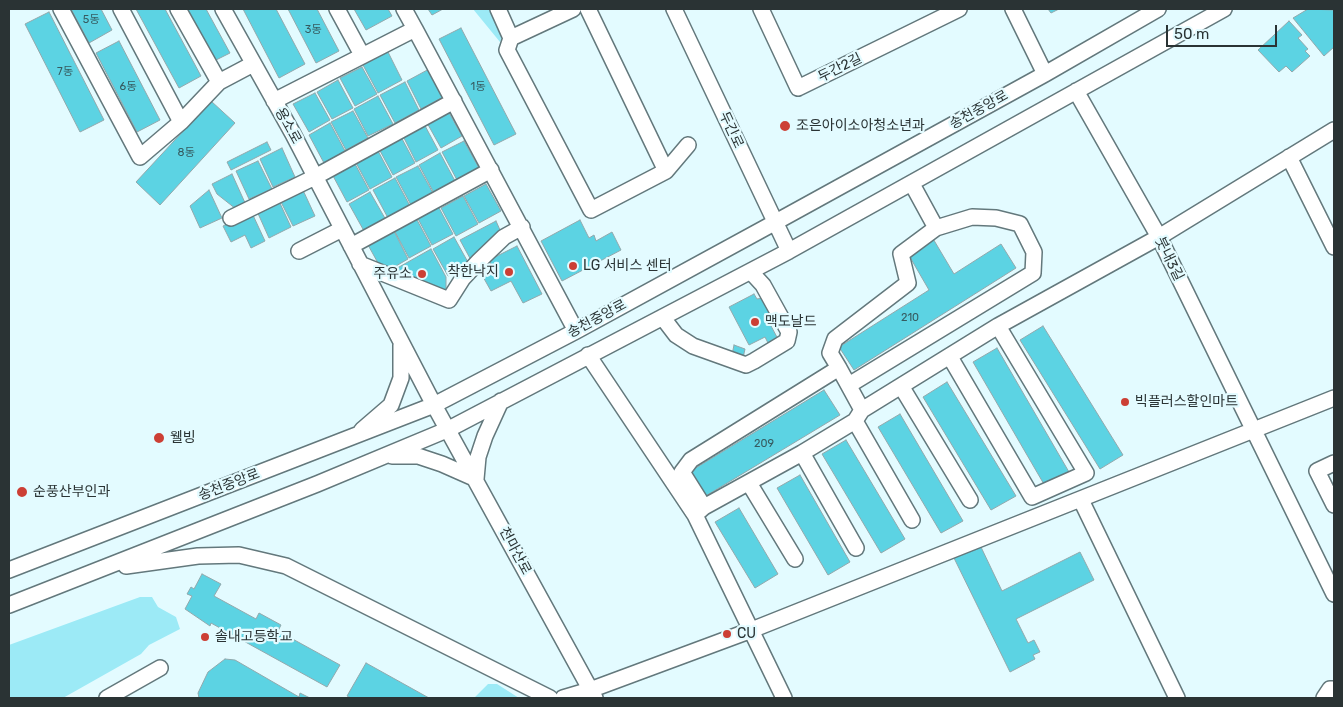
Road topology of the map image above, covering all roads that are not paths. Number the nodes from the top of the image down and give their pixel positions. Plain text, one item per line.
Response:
1 (61, 9) edge
2 (121, 9) edge
3 (178, 9) edge
4 (223, 9) edge
5 (337, 9) edge
6 (404, 9) edge
7 (498, 9) edge
8 (573, 9) edge
9 (588, 9) edge
10 (674, 9) edge
11 (761, 9) edge
12 (959, 9) edge
13 (1013, 9) edge
14 (1158, 9) edge
15 (1224, 9) edge
16 (415, 29) junction
17 (511, 38) junction
18 (362, 55) junction
19 (253, 64) junction
20 (1045, 74) junction
21 (219, 82) junction
22 (1076, 91) junction
23 (274, 101) junction
24 (454, 101) junction
25 (181, 122) junction
26 (1334, 130) edge
27 (688, 145) dead end
28 (1289, 157) junction
29 (491, 170) junction
30 (666, 171) junction
31 (315, 177) junction
32 (912, 184) junction
33 (231, 218) dead end
34 (774, 223) junction
35 (522, 227) junction
36 (936, 228) junction
37 (342, 229) junction
38 (1159, 237) junction
39 (351, 246) junction
40 (1334, 247) edge
41 (299, 250) dead end
42 (790, 251) junction
43 (360, 264) junction
44 (751, 272) junction
45 (663, 318) junction
46 (998, 326) junction
47 (576, 331) junction
48 (401, 341) junction
49 (588, 355) junction
50 (950, 357) junction
51 (839, 368) junction
52 (849, 385) junction
53 (901, 386) junction
54 (1334, 398) edge
55 (501, 401) junction
56 (434, 405) junction
57 (858, 415) junction
58 (449, 429) junction
59 (1253, 431) junction
60 (352, 438) junction
61 (802, 454) junction
62 (385, 456) junction
63 (1334, 463) edge
64 (476, 479) junction
65 (749, 483) junction
66 (970, 500) dead end
67 (1081, 500) junction
68 (1334, 505) edge
69 (699, 511) junction
70 (912, 520) dead end
71 (856, 548) dead end
72 (795, 559) dead end
73 (102, 569) junction
74 (9, 570) edge
75 (1334, 594) edge
76 (9, 605) edge
77 (749, 631) junction
78 (160, 668) dead end
79 (1334, 689) edge
80 (590, 696) edge
81 (107, 698) edge
82 (550, 698) edge
83 (563, 698) edge
84 (784, 698) edge
85 (1177, 698) edge
86 (1324, 698) edge

1 - 25 street
2 - 25 street
3 - 21 street
4 - 19 street, 용소로
5 - 18 street
6 - 16 street
7 - 17 street
8 - 17 street
9 - 30 street
10 - 34 street, 두간로
11 - 12 street, 두간2길
13 - 20 street
14 - 20 street, 송천중앙로
15 - 22 street, 송천중앙로
16 - 18 street
16 - 24 street
17 - 30 street
18 - 23 street
19 - 21 street
19 - 23 street, 용소로
20 - 34 street, 송천중앙로
21 - 25 street
22 - 32 street, 송천중앙로
22 - 38 street, 붓내3길
23 - 31 street, 용소로
24 - 29 street
24 - 31 street
26 - 28 street
27 - 30 street
28 - 38 street
28 - 40 street
29 - 35 street
29 - 39 street
31 - 33 street
31 - 37 street, 용소로
32 - 36 street
32 - 42 street, 송천중앙로
34 - 42 street, 두간로
34 - 47 street, 송천중앙로
35 - 43 street
35 - 47 street
36 - 51 street
36 - 52 street
37 - 39 street, 용소로
37 - 41 street
38 - 46 street
38 - 59 street, 붓내3길
39 - 43 street, 용소로
42 - 44 street, 송천중앙로
43 - 48 street, 용소로
44 - 45 street, 송천중앙로
44 - 45 street
45 - 49 street, 송천중앙로
46 - 50 street
46 - 50 street
47 - 56 street, 송천중앙로
48 - 56 street, 용소로
48 - 60 street
49 - 55 street, 송천중앙로
49 - 69 street
50 - 53 street
51 - 52 street
51 - 69 street
52 - 57 street
53 - 57 street
53 - 66 street
54 - 59 street
55 - 58 street, 송천중앙로
55 - 64 street
56 - 58 street, 천마산로
56 - 60 street, 송천중앙로
57 - 61 street
57 - 70 street
58 - 62 street, 송천중앙로
58 - 64 street, 천마산로
59 - 67 street
59 - 75 street, 붓내3길
60 - 74 street, 송천중앙로
61 - 65 street
61 - 71 street
62 - 64 street
62 - 73 street, 송천중앙로
63 - 68 street
64 - 80 street, 천마산로
65 - 69 street
65 - 72 street
67 - 77 street
67 - 85 street
69 - 77 street
73 - 76 street, 송천중앙로
73 - 82 street, 송천중앙로
77 - 80 street
77 - 84 street
78 - 81 street
79 - 86 street
80 - 83 street

